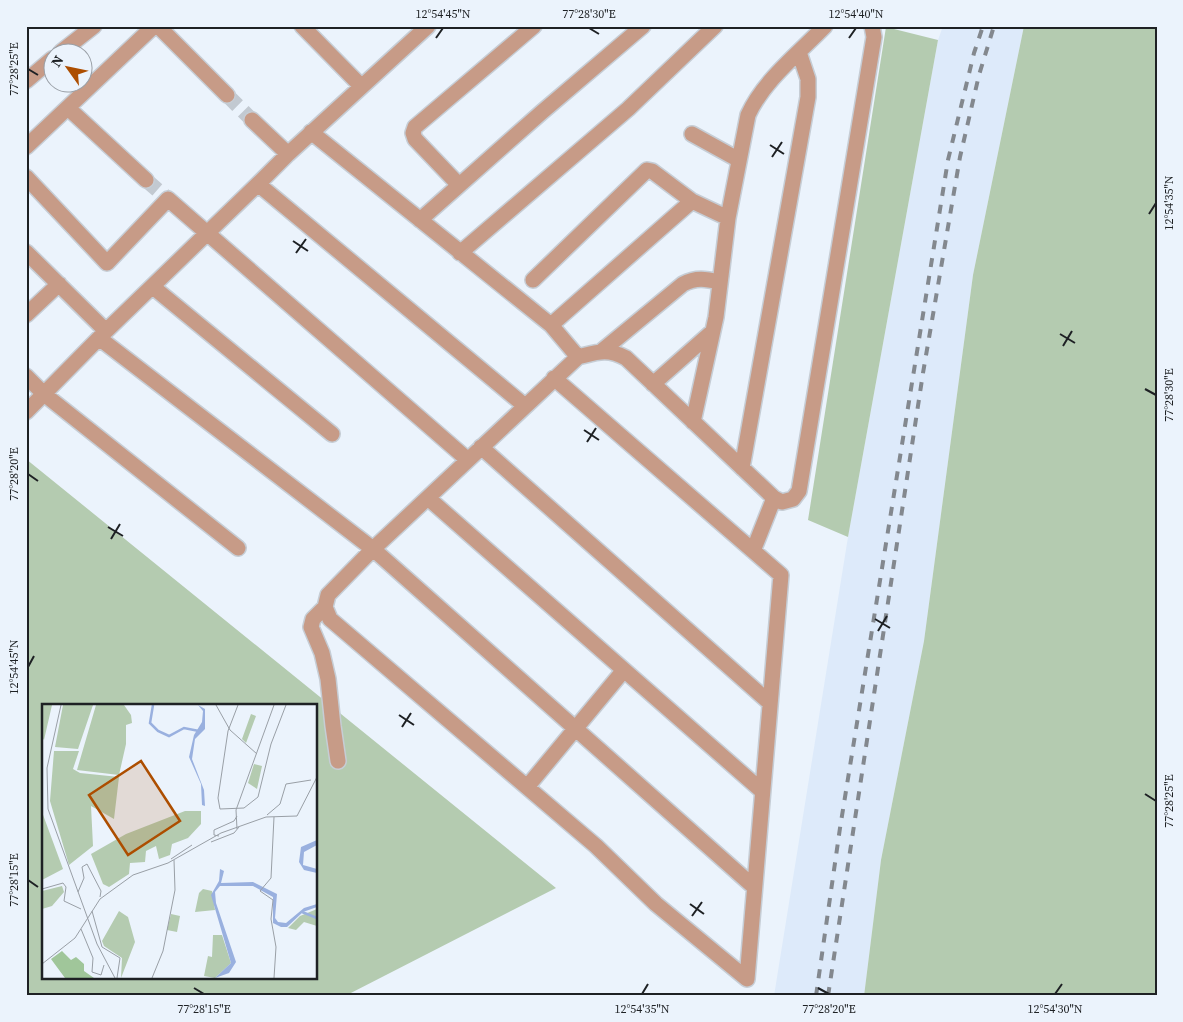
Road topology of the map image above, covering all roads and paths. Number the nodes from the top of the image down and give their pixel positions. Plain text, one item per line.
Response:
1 (94, 26) edge
2 (156, 26) edge
3 (302, 26) edge
4 (428, 26) edge
5 (534, 26) edge
6 (715, 26) edge
7 (825, 26) edge
8 (872, 26) edge
9 (640, 27) edge
10 (74, 42) edge
11 (799, 52) junction
12 (42, 67) edge
13 (26, 81) edge
14 (361, 86) junction
15 (227, 95) tunnel mouth
16 (68, 108) junction
17 (252, 120) tunnel mouth
18 (311, 132) junction
19 (692, 134) dead end
20 (26, 147) edge
21 (288, 154) junction
22 (739, 160) junction
23 (26, 177) edge
24 (146, 180) tunnel mouth
25 (258, 184) junction
26 (459, 185) junction
27 (692, 200) junction
28 (728, 218) junction
29 (420, 220) junction
30 (207, 233) junction
31 (26, 252) edge
32 (460, 253) junction
33 (533, 280) dead end
34 (720, 282) junction
35 (59, 284) junction
36 (153, 287) junction
37 (26, 315) edge
38 (551, 325) junction
39 (713, 331) junction
40 (103, 334) junction
41 (603, 350) junction
42 (578, 357) junction
43 (26, 376) edge
44 (554, 378) junction
45 (653, 384) junction
46 (44, 394) junction
47 (525, 406) junction
48 (26, 412) edge
49 (693, 422) junction
50 (332, 434) dead end
51 (481, 447) junction
52 (468, 460) junction
53 (742, 468) junction
54 (428, 498) junction
55 (774, 498) junction
56 (238, 548) dead end
57 (373, 549) junction
58 (753, 551) junction
59 (325, 607) junction
60 (624, 670) junction
61 (770, 703) junction
62 (575, 728) junction
63 (338, 761) dead end
64 (528, 787) junction
65 (762, 791) junction
66 (754, 887) junction

1 - 10 street
2 - 15 street
2 - 16 street
3 - 14 street
4 - 14 street
5 - 26 street
6 - 32 street
7 - 11 street
8 - 55 street
9 - 26 street
11 - 22 street
11 - 53 street
12 - 13 street
14 - 18 street
16 - 20 street
16 - 24 street
17 - 21 street
18 - 21 street
18 - 29 street
19 - 22 street
21 - 25 street
22 - 28 street
23 - 30 street
25 - 30 street
25 - 47 street
26 - 29 street
27 - 28 street
27 - 33 street
27 - 38 street
28 - 34 street
29 - 32 street
30 - 36 street
30 - 52 street
31 - 35 street
32 - 38 street
34 - 39 street
34 - 41 street
35 - 37 street
35 - 40 street
36 - 40 street
36 - 50 street
38 - 42 street
39 - 45 street
39 - 49 street
40 - 46 street
40 - 57 street
41 - 42 street
41 - 45 street
42 - 44 street
43 - 46 street
44 - 47 street
44 - 58 street
45 - 49 street
46 - 48 street
46 - 56 street
47 - 51 street
49 - 53 street
51 - 52 street
51 - 61 street
52 - 54 street
53 - 55 street
54 - 57 street
54 - 60 street
55 - 58 street
57 - 59 street
57 - 62 street
58 - 61 street
59 - 63 street
59 - 64 street
60 - 62 street
60 - 65 street
61 - 65 street
62 - 64 street
62 - 66 street
64 - 66 street
65 - 66 street

